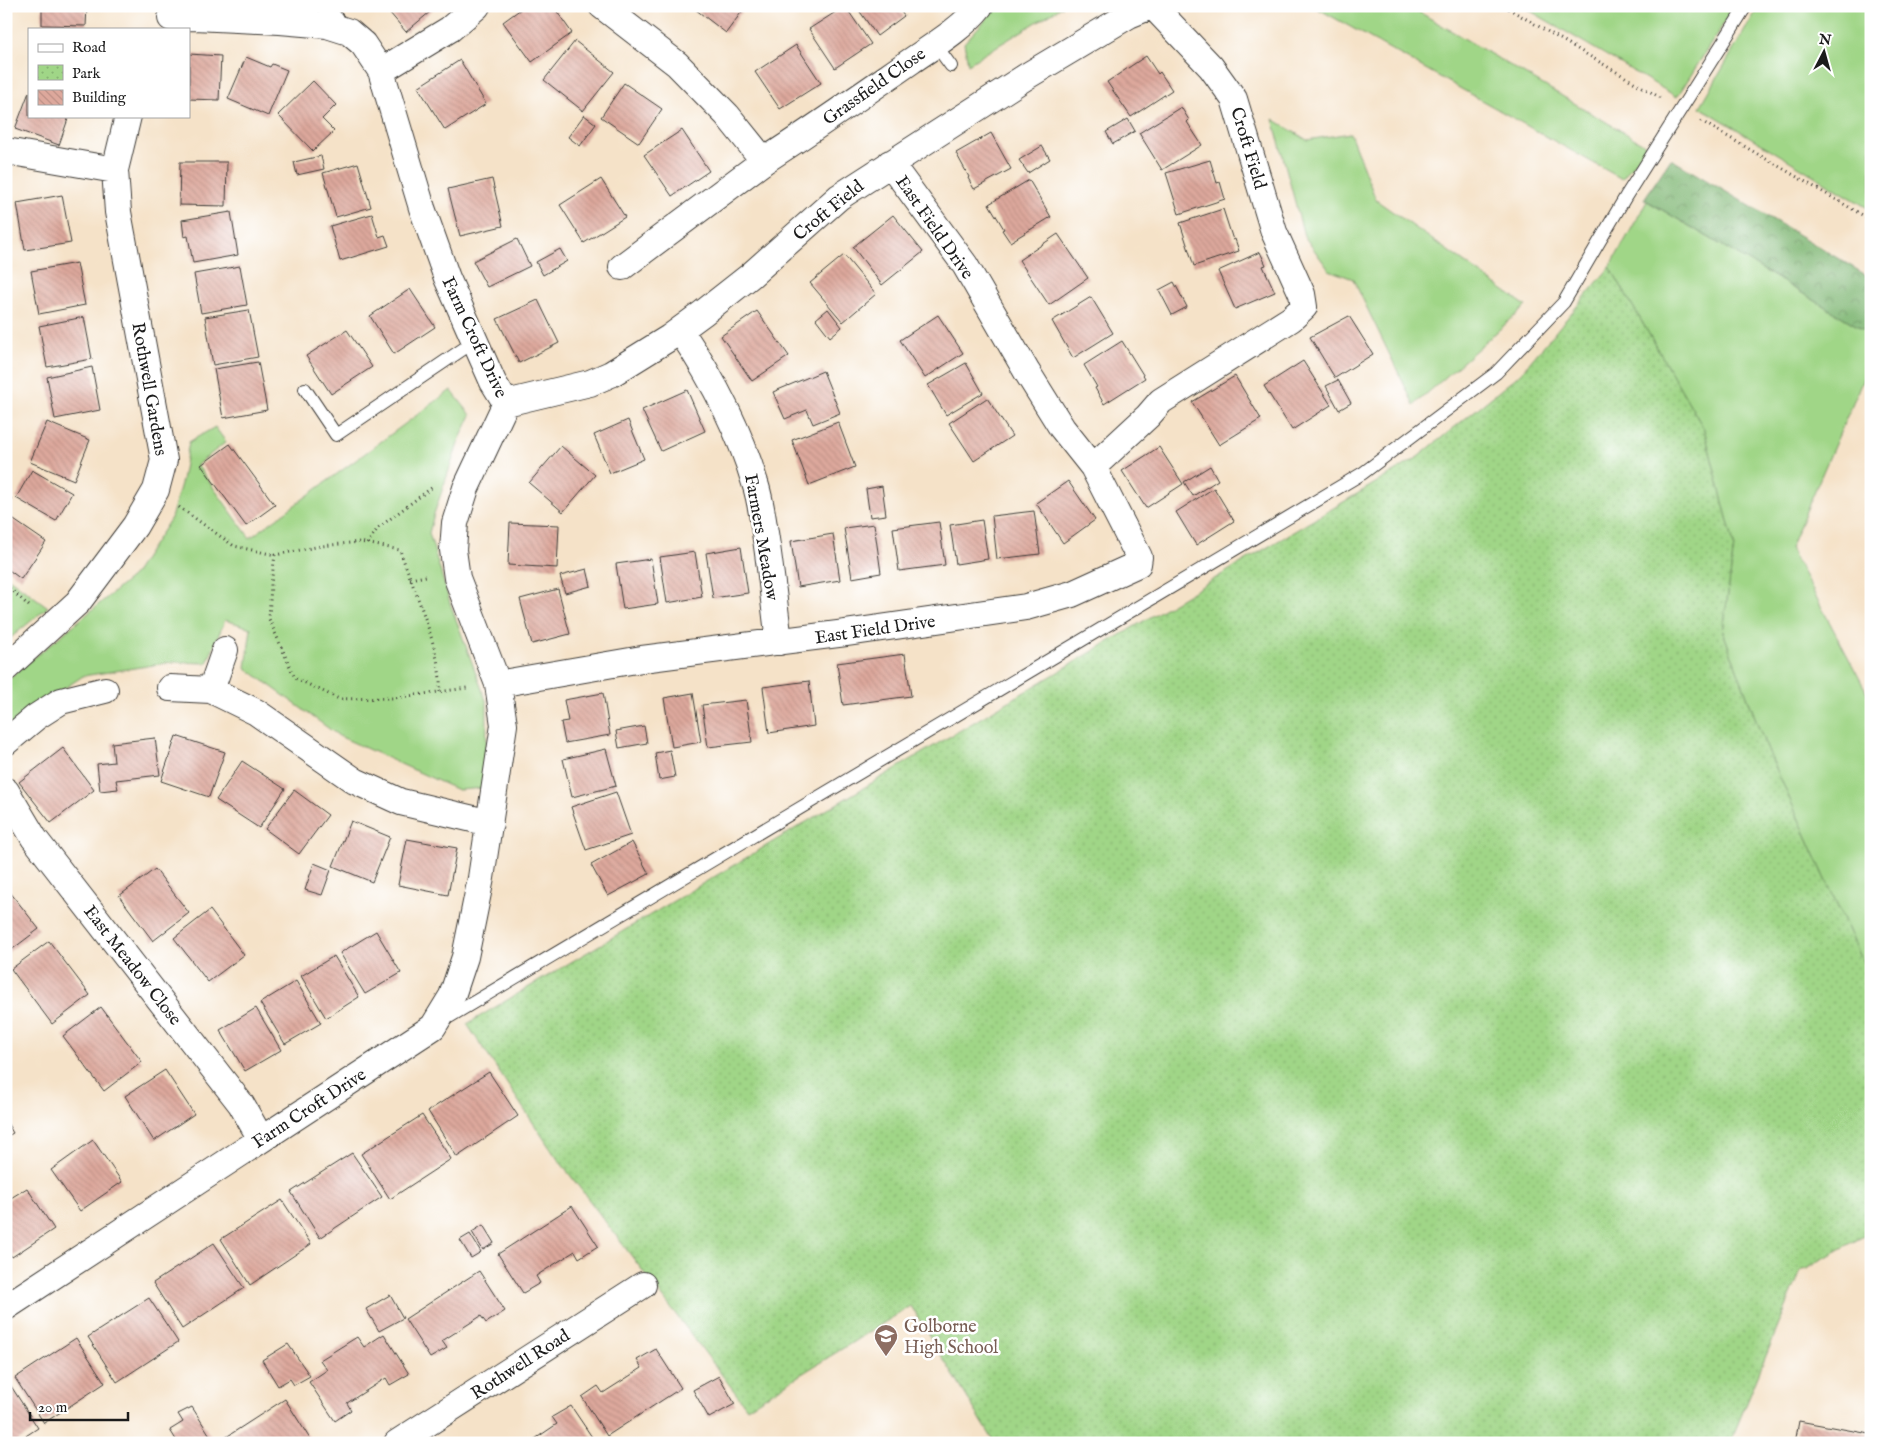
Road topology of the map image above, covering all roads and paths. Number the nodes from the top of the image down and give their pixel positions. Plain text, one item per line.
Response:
1 (326, 6) edge
2 (477, 6) edge
3 (602, 6) edge
4 (980, 6) edge
5 (1152, 6) edge
6 (1746, 6) edge
7 (164, 18) edge
8 (349, 32) junction
9 (934, 44) junction
10 (951, 66) dead end
11 (381, 71) junction
12 (128, 118) edge
13 (6, 151) edge
14 (764, 161) junction
15 (890, 163) junction
16 (115, 170) junction
17 (622, 267) dead end
18 (680, 330) junction
19 (475, 341) junction
20 (305, 389) dead end
21 (506, 403) junction
22 (1093, 466) junction
23 (440, 482) dead end
24 (156, 490) junction
25 (367, 544) junction
26 (275, 556) junction
27 (779, 642) junction
28 (226, 650) dead end
29 (6, 668) edge
30 (498, 684) junction
31 (170, 688) dead end
32 (105, 690) dead end
33 (211, 690) junction
34 (440, 692) junction
35 (6, 742) edge
36 (6, 791) edge
37 (490, 823) junction
38 (433, 1027) junction
39 (261, 1139) junction
40 (643, 1285) dead end
41 (6, 1307) edge
42 (397, 1443) edge

1 - 8 lane
2 - 11 street
3 - 14 street
4 - 9 street, Grassfield Close
5 - 15 street, Croft Field
5 - 22 street, Croft Field
6 - 38 lane
7 - 8 street, Farm Croft Drive
8 - 11 street, Farm Croft Drive
9 - 10 lane
9 - 14 street, Grassfield Close
11 - 19 street, Farm Croft Drive
12 - 16 street, Rothwell Gardens
13 - 16 street
14 - 17 street, Grassfield Close
15 - 18 street, Croft Field
15 - 22 street, East Field Drive
16 - 24 street, Rothwell Gardens
18 - 21 street, Croft Field
18 - 27 street, Farmers Meadow
19 - 20 lane
19 - 21 street, Farm Croft Drive
21 - 30 street, Farm Croft Drive
22 - 27 street, East Field Drive
23 - 25 path
24 - 26 path
24 - 29 street, Rothwell Gardens
25 - 26 path
25 - 34 path
26 - 34 path
27 - 30 street, East Field Drive
28 - 33 street
30 - 34 path
30 - 37 street, Farm Croft Drive
31 - 33 street
32 - 35 street
33 - 37 street
36 - 39 street, East Meadow Close
37 - 38 street, Farm Croft Drive
38 - 39 street, Farm Croft Drive
39 - 41 street, Farm Croft Drive
40 - 42 street, Rothwell Road

